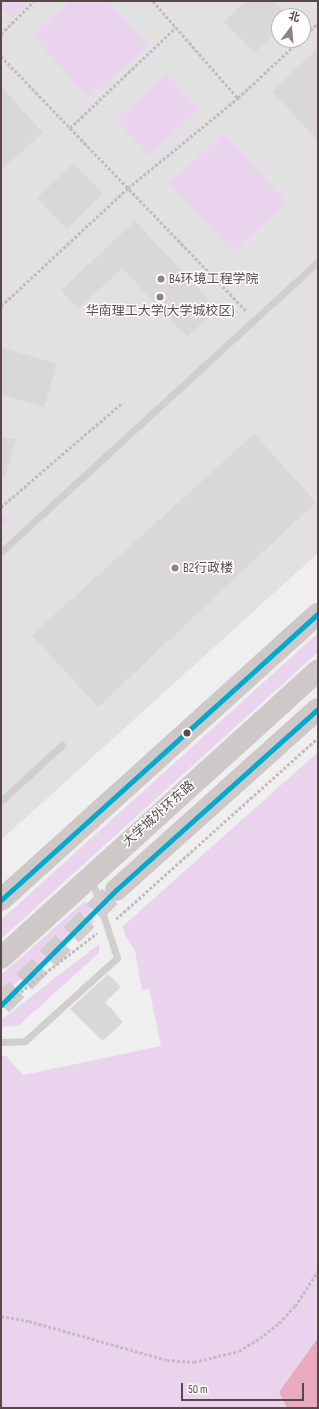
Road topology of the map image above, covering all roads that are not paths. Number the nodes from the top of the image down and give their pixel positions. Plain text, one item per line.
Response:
1 (318, 262) edge
2 (1, 552) edge
3 (318, 614) edge
4 (318, 671) edge
5 (318, 709) edge
6 (62, 746) dead end
7 (1, 801) edge
8 (91, 876) junction
9 (116, 890) tunnel mouth
10 (1, 900) edge
11 (1, 958) edge
12 (1, 1042) edge

1 - 2 lane
3 - 10 main road
4 - 8 main road, 大学城外环东路
5 - 9 main road
6 - 7 lane
8 - 11 main road, 大学城外环东路
8 - 12 lane

